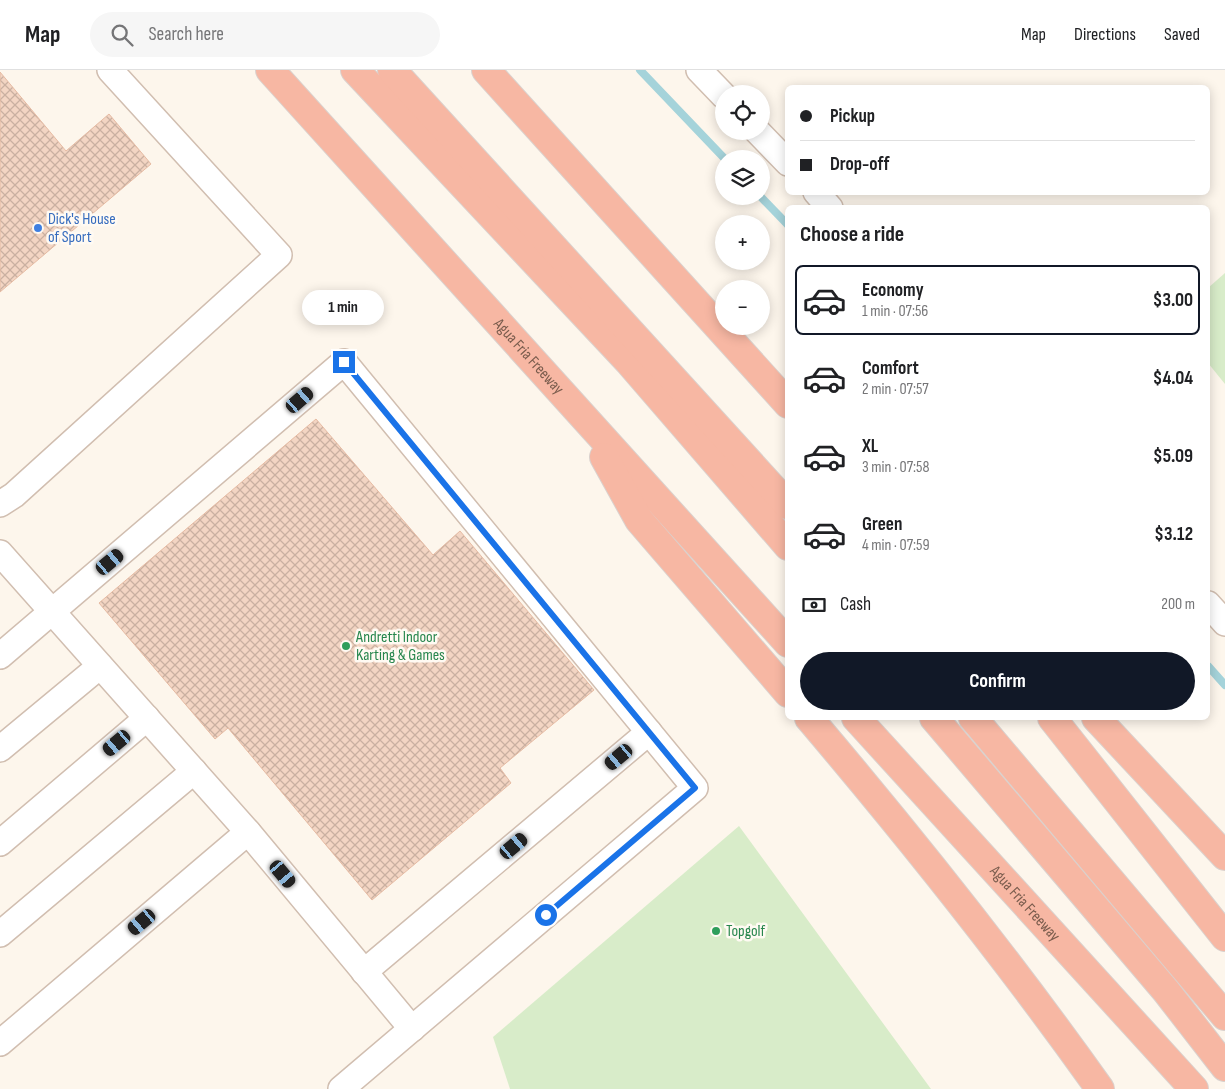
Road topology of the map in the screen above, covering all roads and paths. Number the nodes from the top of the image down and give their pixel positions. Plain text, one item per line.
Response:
1 (110, 70) edge
2 (270, 70) edge
3 (355, 70) edge
4 (392, 70) edge
5 (486, 70) edge
6 (699, 70) edge
7 (715, 87) edge
8 (766, 140) edge
9 (785, 160) edge
10 (819, 195) edge
11 (827, 205) edge
12 (715, 319) edge
13 (729, 335) edge
14 (735, 335) edge
15 (785, 373) edge
16 (785, 400) edge
17 (583, 419) junction
18 (785, 502) edge
19 (0, 504) edge
20 (785, 543) edge
21 (0, 553) edge
22 (1210, 606) edge
23 (52, 612) junction
24 (1225, 623) edge
25 (785, 640) edge
26 (0, 656) edge
27 (100, 666) junction
28 (785, 690) edge
29 (146, 718) junction
30 (810, 720) edge
31 (858, 720) edge
32 (936, 720) edge
33 (975, 720) edge
34 (1054, 720) edge
35 (1098, 720) edge
36 (648, 732) junction
37 (0, 749) edge
38 (194, 771) junction
39 (248, 832) junction
40 (0, 843) edge
41 (1225, 856) edge
42 (0, 934) edge
43 (1225, 937) edge
44 (364, 972) junction
45 (1225, 1016) edge
46 (412, 1029) junction
47 (0, 1042) edge
48 (1225, 1066) edge
49 (341, 1089) edge
50 (1100, 1089) edge
51 (1194, 1089) edge

1 - 19 lane
2 - 17 highway, Agua Fria Freeway
3 - 20 highway
4 - 18 highway
5 - 12 highway
6 - 7 lane
8 - 9 lane
10 - 11 lane
13 - 16 highway
14 - 15 highway
17 - 25 highway, Agua Fria Freeway
17 - 28 highway
21 - 23 lane
22 - 24 lane
23 - 26 lane
23 - 27 lane
23 - 36 lane
27 - 29 lane
27 - 37 lane
29 - 38 lane
29 - 40 lane
30 - 50 highway
31 - 51 highway, Agua Fria Freeway
32 - 48 highway
33 - 45 highway
34 - 43 highway
35 - 41 highway
36 - 44 lane
36 - 46 lane
38 - 39 lane
38 - 42 lane
39 - 44 lane
39 - 47 lane
44 - 46 lane
46 - 49 lane

